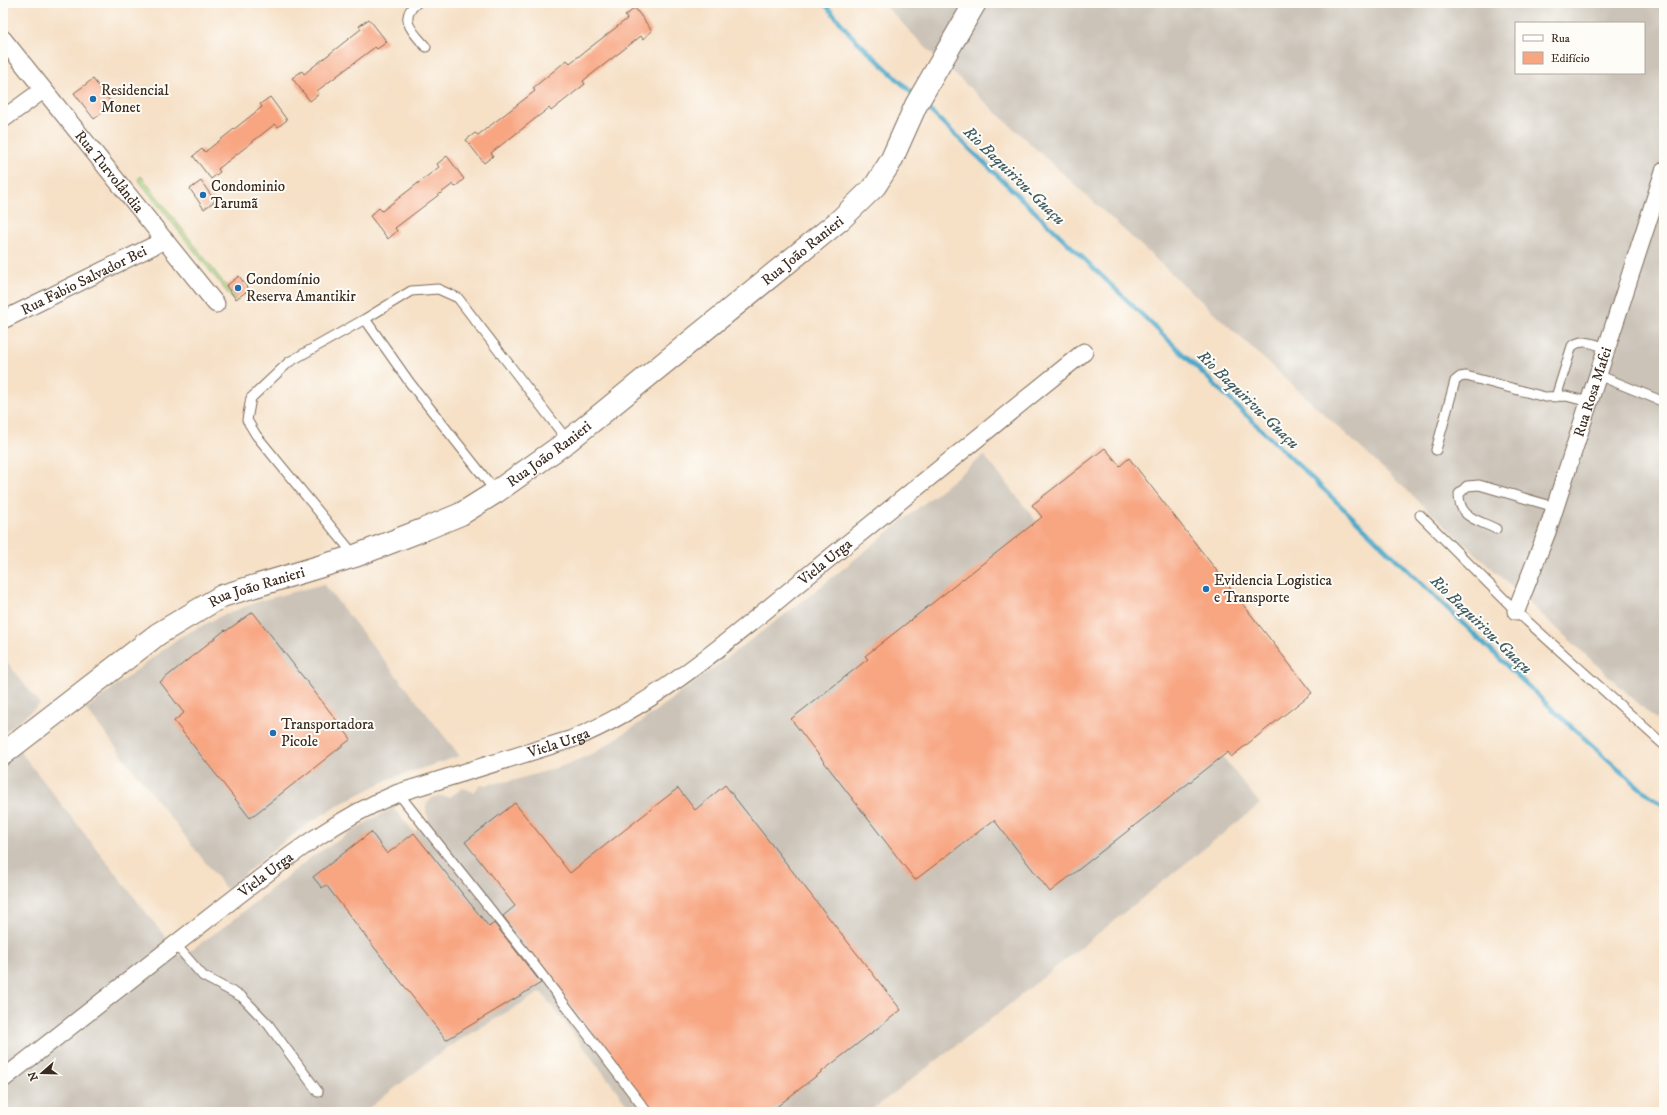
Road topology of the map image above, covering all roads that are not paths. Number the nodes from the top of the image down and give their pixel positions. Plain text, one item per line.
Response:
1 (417, 3) edge
2 (974, 3) edge
3 (3, 39) edge
4 (426, 48) dead end
5 (43, 90) junction
6 (3, 119) edge
7 (1664, 171) edge
8 (165, 240) junction
9 (216, 304) dead end
10 (365, 319) junction
11 (3, 320) edge
12 (1607, 348) junction
13 (1084, 352) dead end
14 (1598, 375) junction
15 (1556, 397) junction
16 (1589, 402) junction
17 (1664, 402) edge
18 (568, 441) junction
19 (1436, 450) dead end
20 (496, 492) junction
21 (1555, 507) junction
22 (1420, 515) dead end
23 (1496, 529) dead end
24 (356, 556) junction
25 (1516, 611) junction
26 (1664, 745) edge
27 (3, 754) edge
28 (398, 794) junction
29 (175, 944) junction
30 (3, 1080) edge
31 (318, 1092) dead end
32 (647, 1112) edge

1 - 4 lane
2 - 18 street, Rua João Ranieri
3 - 5 street, Rua Turvolândia
5 - 6 street
5 - 8 street, Rua Turvolândia
7 - 12 street, Rua Rosa Mafei
8 - 9 street, Rua Turvolândia
8 - 11 street, Rua Fabio Salvador Bei
10 - 18 lane
10 - 20 lane
10 - 24 lane
12 - 14 street, Rua Rosa Mafei
12 - 15 lane
13 - 28 street, Viela Urga
14 - 16 street, Rua Rosa Mafei
14 - 17 lane
15 - 16 lane
15 - 19 lane
16 - 21 street, Rua Rosa Mafei
18 - 20 street, Rua João Ranieri
20 - 24 street, Rua João Ranieri
21 - 23 lane
21 - 25 street, Rua Rosa Mafei
22 - 25 lane
24 - 27 street, Rua João Ranieri
25 - 26 lane
28 - 29 street, Viela Urga
28 - 32 lane
29 - 30 street, Viela Urga
29 - 31 lane

